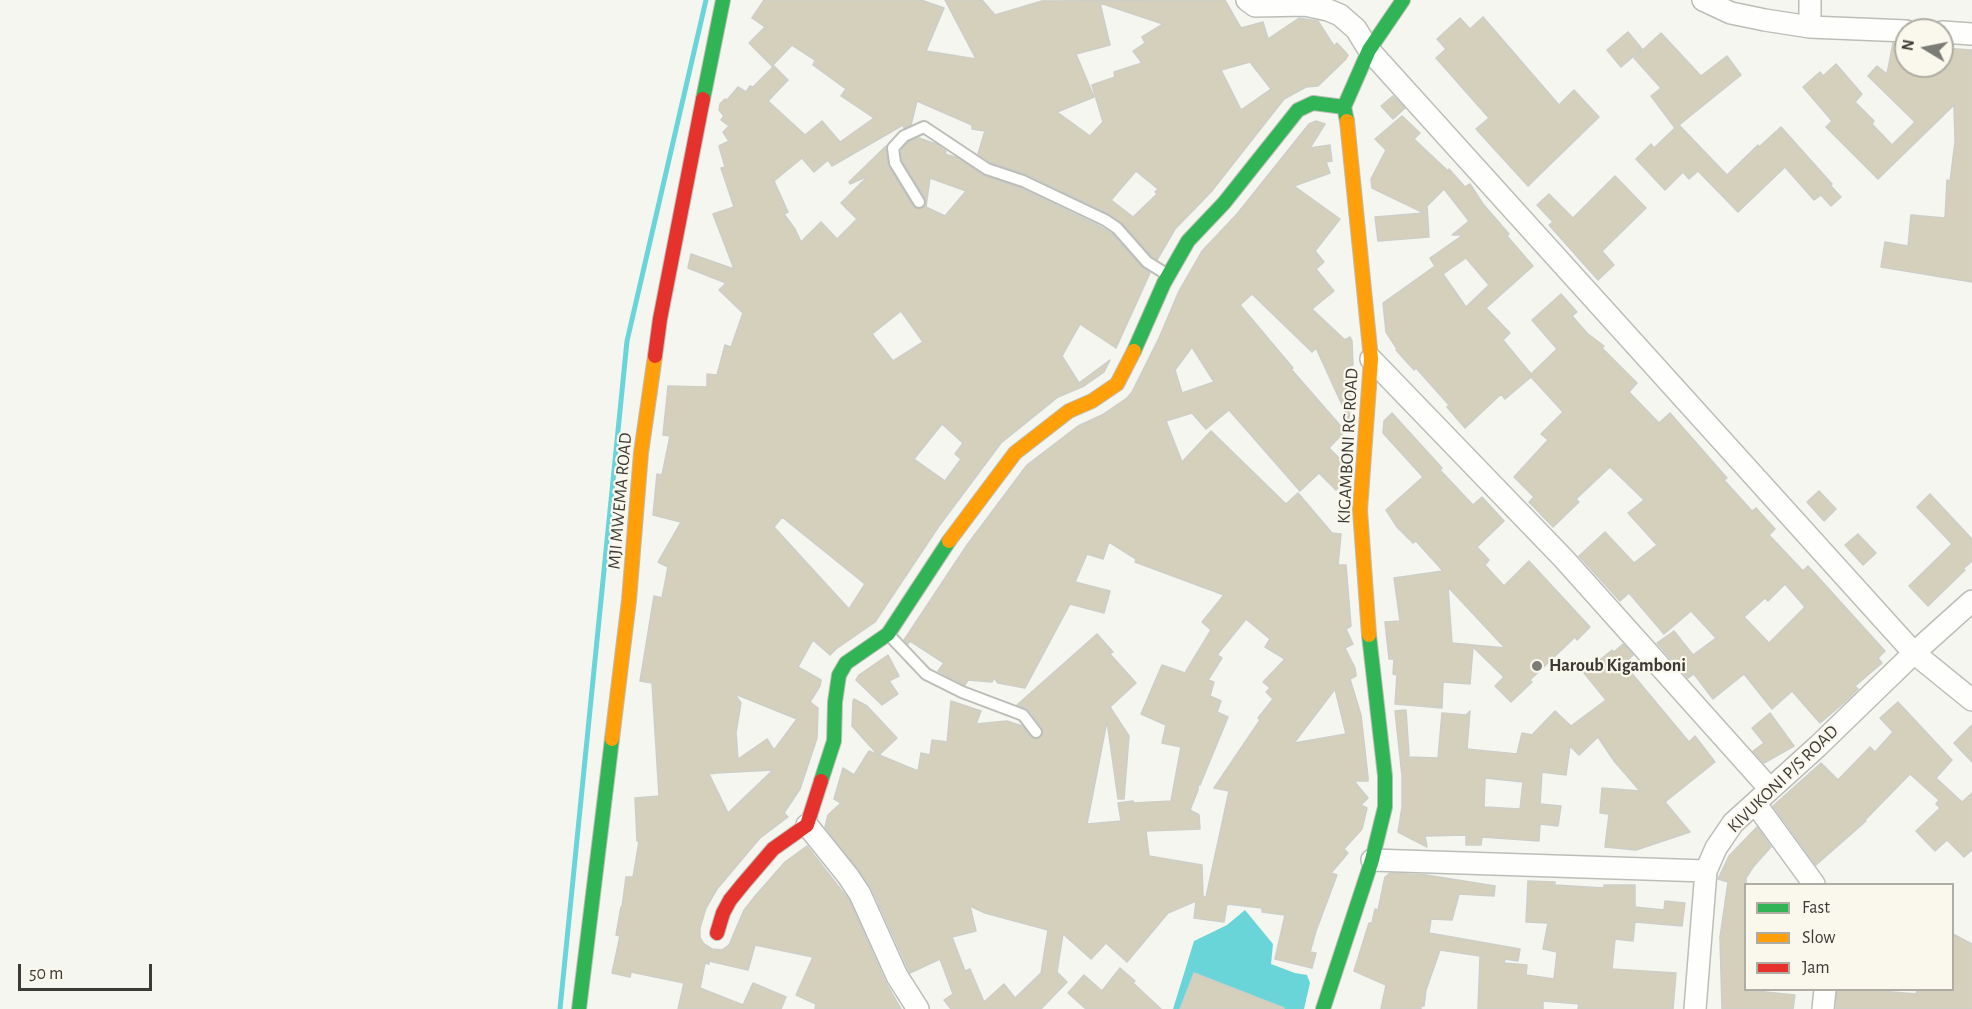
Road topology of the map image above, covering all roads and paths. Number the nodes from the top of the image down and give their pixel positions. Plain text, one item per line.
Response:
1 (723, 0) edge
2 (1247, 0) edge
3 (1403, 0) edge
4 (1703, 0) edge
5 (1810, 0) edge
6 (1810, 27) junction
7 (1894, 30) edge
8 (1954, 33) edge
9 (1972, 34) edge
10 (1369, 50) junction
11 (1344, 107) junction
12 (919, 202) dead end
13 (1168, 275) junction
14 (1371, 359) junction
15 (1972, 601) edge
16 (888, 634) junction
17 (1914, 653) junction
18 (1972, 700) edge
19 (1036, 732) dead end
20 (1762, 796) junction
21 (807, 825) junction
22 (1372, 860) junction
23 (1706, 871) junction
24 (1813, 883) edge
25 (717, 933) dead end
26 (1825, 991) edge
27 (579, 1009) edge
28 (918, 1009) edge
29 (1323, 1009) edge
30 (1695, 1009) edge
31 (1823, 1009) edge

1 - 27 street, MJI MWEMA ROAD
2 - 10 street
3 - 10 street
4 - 6 street
5 - 6 street
6 - 7 street
8 - 9 street
10 - 11 street
10 - 17 street
11 - 13 street
11 - 14 street, KIGAMBONI RC ROAD
12 - 13 lane
13 - 16 street
14 - 20 street
14 - 22 street, KIGAMBONI RC ROAD
15 - 17 street, KIVUKONI P/S ROAD
16 - 19 lane
16 - 21 street
17 - 18 street
17 - 20 street, KIVUKONI P/S ROAD
20 - 23 street, KIVUKONI P/S ROAD
20 - 24 street
21 - 25 street
21 - 28 street
22 - 23 street
22 - 29 street, KIGAMBONI RC ROAD
23 - 30 street, KIVUKONI P/S ROAD
26 - 31 street

